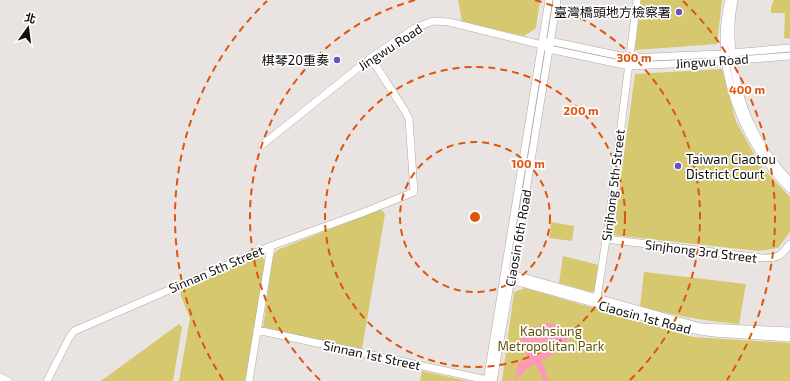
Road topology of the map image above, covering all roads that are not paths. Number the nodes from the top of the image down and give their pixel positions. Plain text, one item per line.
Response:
1 (549, 0) edge
2 (557, 0) edge
3 (637, 0) edge
4 (729, 0) edge
5 (734, 0) edge
6 (550, 41) junction
7 (542, 45) junction
8 (790, 48) edge
9 (549, 49) junction
10 (729, 53) junction
11 (790, 56) edge
12 (371, 58) junction
13 (630, 58) junction
14 (730, 61) junction
15 (629, 66) junction
16 (262, 145) dead end
17 (790, 181) edge
18 (790, 189) edge
19 (606, 239) junction
20 (790, 244) edge
21 (271, 246) junction
22 (504, 275) junction
23 (511, 277) junction
24 (597, 301) junction
25 (257, 330) junction
26 (790, 331) edge
27 (790, 338) edge
28 (0, 377) edge
29 (8, 381) edge
30 (47, 381) edge
31 (249, 381) edge
32 (489, 381) edge

1 - 7 street, Ciaosin 6th Road
2 - 6 street, Ciaosin 6th Road
3 - 13 street
4 - 10 street
5 - 10 street
6 - 7 street
6 - 9 street, Ciaosin 6th Road
6 - 13 street, Jingwu Road
7 - 9 street, Jingwu Road
7 - 12 street, Jingwu Road
7 - 22 street, Ciaosin 6th Road
8 - 10 street, Jingwu Road
9 - 15 street, Jingwu Road
9 - 23 street, Ciaosin 6th Road
10 - 13 street, Jingwu Road
10 - 14 street
11 - 14 street, Jingwu Road
12 - 16 street, Jingwu Road
12 - 21 street, Sinnan 5th Street
13 - 15 street, Sinjhong 5th Street
14 - 15 street, Jingwu Road
14 - 17 street
14 - 18 street
15 - 19 street, Sinjhong 5th Street
19 - 20 street, Sinjhong 3rd Street
19 - 24 street, Sinjhong 5th Street
21 - 25 street
21 - 30 street, Sinnan 5th Street
22 - 23 street, Ciaosin 1st Road
22 - 32 street, Ciaosin 6th Road
23 - 24 street, Ciaosin 1st Road
23 - 32 street, Ciaosin 6th Road
24 - 26 street, Ciaosin 1st Road
24 - 27 street, Ciaosin 1st Road
25 - 31 street
25 - 32 street, Sinnan 1st Street
28 - 29 street

